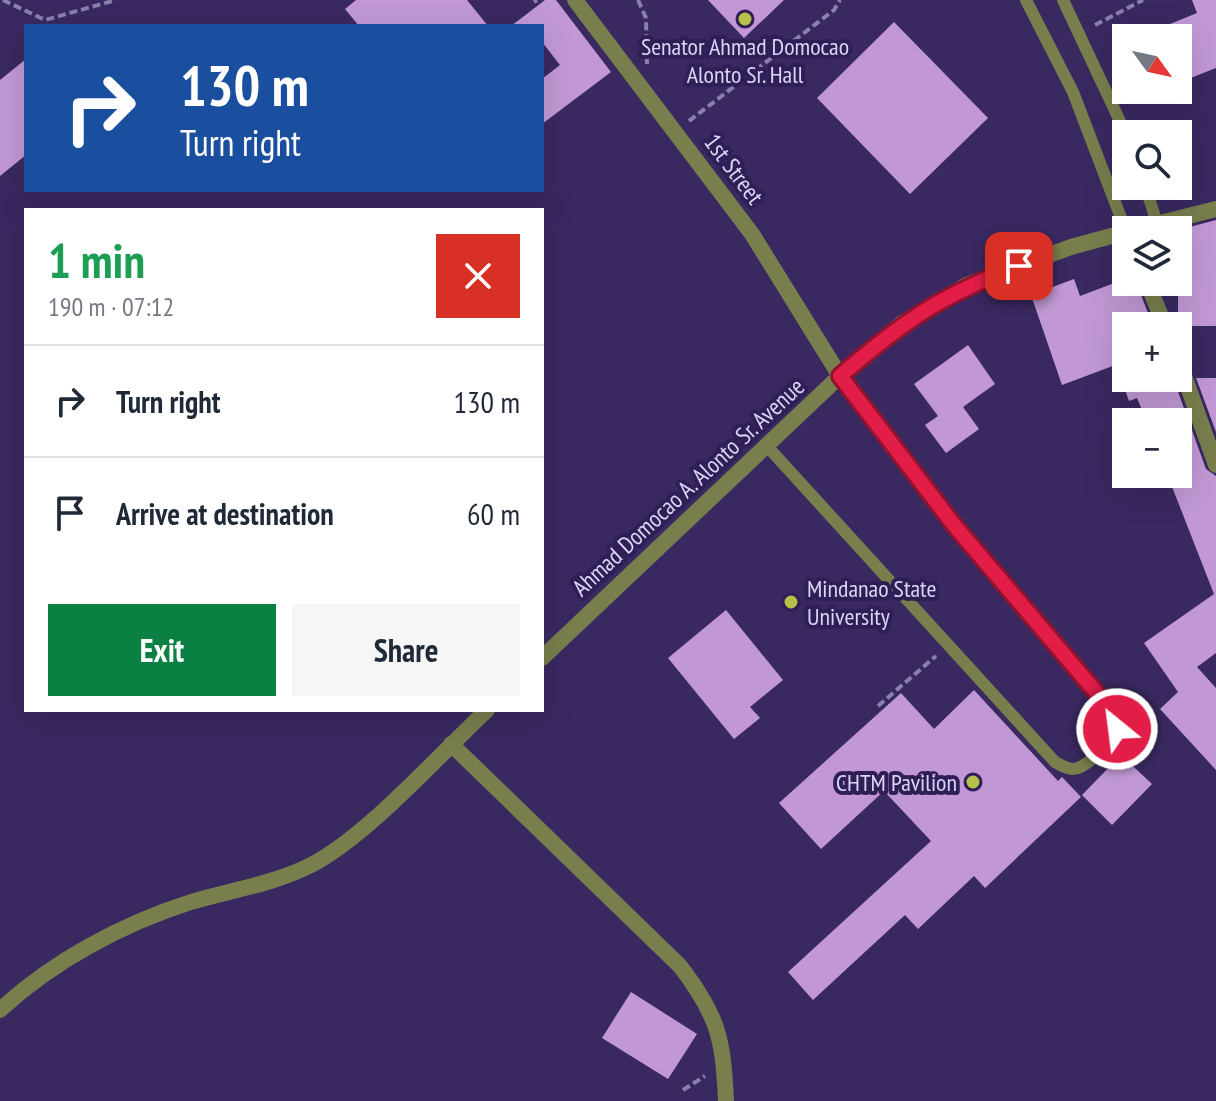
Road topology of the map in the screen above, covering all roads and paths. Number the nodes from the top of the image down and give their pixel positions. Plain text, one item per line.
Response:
1 (3, 0) edge
2 (116, 0) edge
3 (575, 0) edge
4 (638, 0) edge
5 (840, 0) edge
6 (1026, 0) edge
7 (1063, 0) edge
8 (1143, 0) edge
9 (1079, 33) junction
10 (643, 87) junction
11 (1119, 120) edge
12 (676, 131) junction
13 (1216, 209) edge
14 (1120, 216) edge
15 (1186, 216) edge
16 (1112, 235) edge
17 (840, 376) junction
18 (1190, 392) edge
19 (766, 445) junction
20 (1216, 465) edge
21 (950, 644) junction
22 (544, 656) edge
23 (878, 706) dead end
24 (485, 712) edge
25 (451, 744) junction
26 (0, 1010) edge
27 (726, 1101) edge

1 - 2 path
3 - 10 street, 1st Street
4 - 10 path
5 - 12 path
6 - 14 lane
7 - 9 lane
8 - 9 path
9 - 11 lane
10 - 12 street, 1st Street
12 - 17 street, 1st Street
13 - 15 street
16 - 17 street, Ahmad Domocao A. Alonto Sr. Avenue
17 - 19 street, Ahmad Domocao A. Alonto Sr. Avenue
17 - 21 lane
18 - 20 street
19 - 21 lane
19 - 22 street, Ahmad Domocao A. Alonto Sr. Avenue
21 - 23 path
24 - 25 street
25 - 26 street
25 - 27 street

